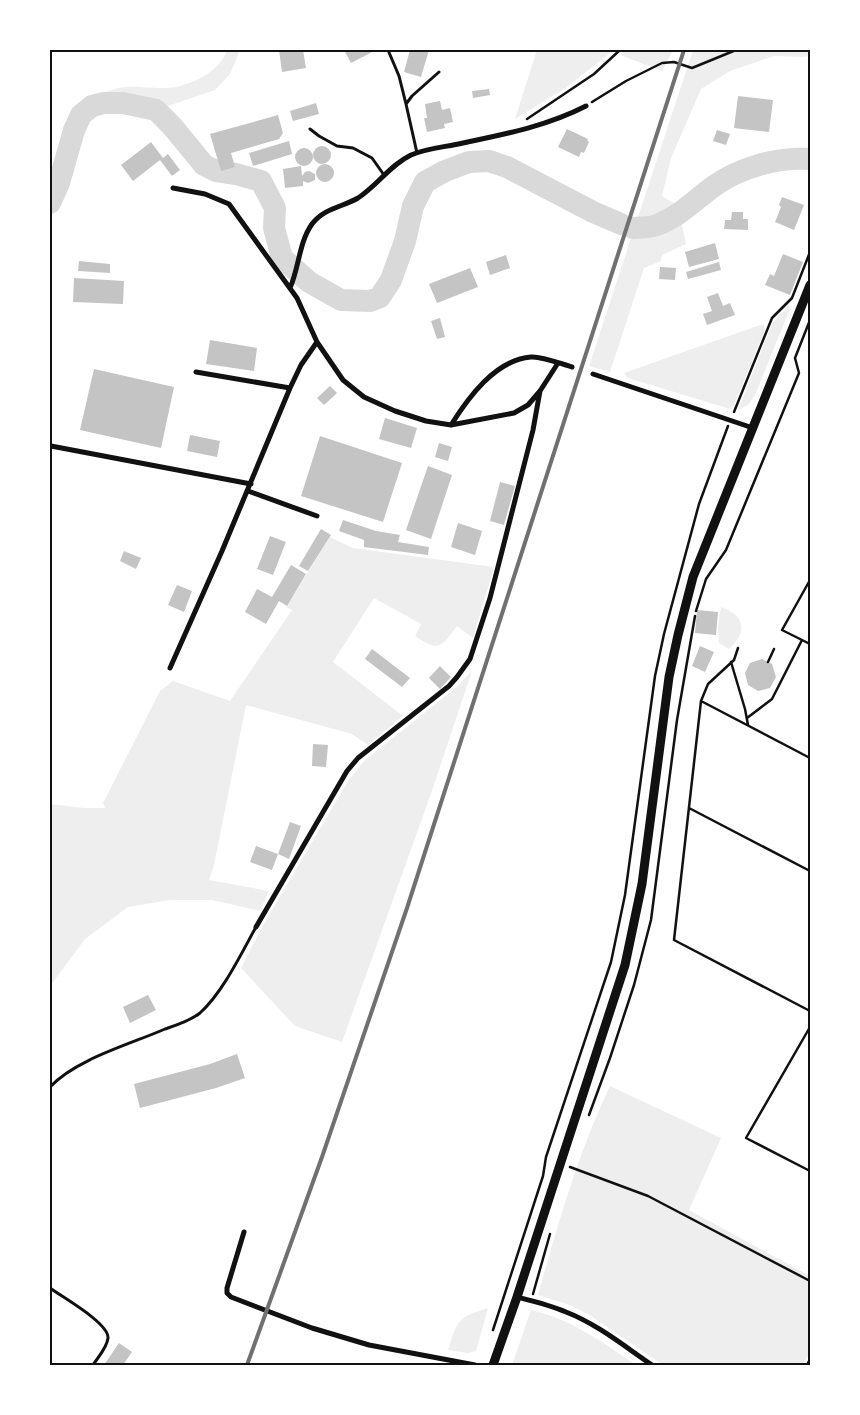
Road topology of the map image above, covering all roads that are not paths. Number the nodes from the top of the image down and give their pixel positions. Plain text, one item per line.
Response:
1 (388, 50) edge
2 (439, 72) dead end
3 (406, 104) junction
4 (586, 106) road end
5 (310, 129) dead end
6 (418, 153) junction
7 (384, 175) junction
8 (173, 188) dead end
9 (810, 285) edge
10 (290, 288) junction
11 (317, 342) junction
12 (558, 363) junction
13 (572, 367) dead end
14 (196, 372) dead end
15 (593, 374) dead end
16 (290, 388) junction
17 (540, 391) junction
18 (451, 425) junction
19 (753, 428) junction
20 (52, 446) dead end
21 (251, 484) junction
22 (248, 491) junction
23 (317, 516) dead end
24 (170, 668) dead end
25 (256, 927) joint
26 (50, 1087) edge
27 (244, 1232) dead end
28 (50, 1288) edge
29 (517, 1297) junction
30 (93, 1365) edge
31 (475, 1365) edge
32 (493, 1365) edge
33 (652, 1365) edge

1 - 3 lane
2 - 3 lane
3 - 6 lane
4 - 6 street
5 - 7 lane
6 - 7 street
7 - 10 street
8 - 10 street
9 - 19 main road
10 - 11 street
11 - 16 street
11 - 18 street
12 - 13 street
12 - 17 street
12 - 18 street
14 - 16 street
15 - 19 street
16 - 21 street
17 - 18 street
17 - 25 street
19 - 29 main road
20 - 21 street
21 - 22 street
22 - 23 street
22 - 24 street
25 - 26 lane
27 - 31 street
28 - 30 lane
29 - 32 main road
29 - 33 street

